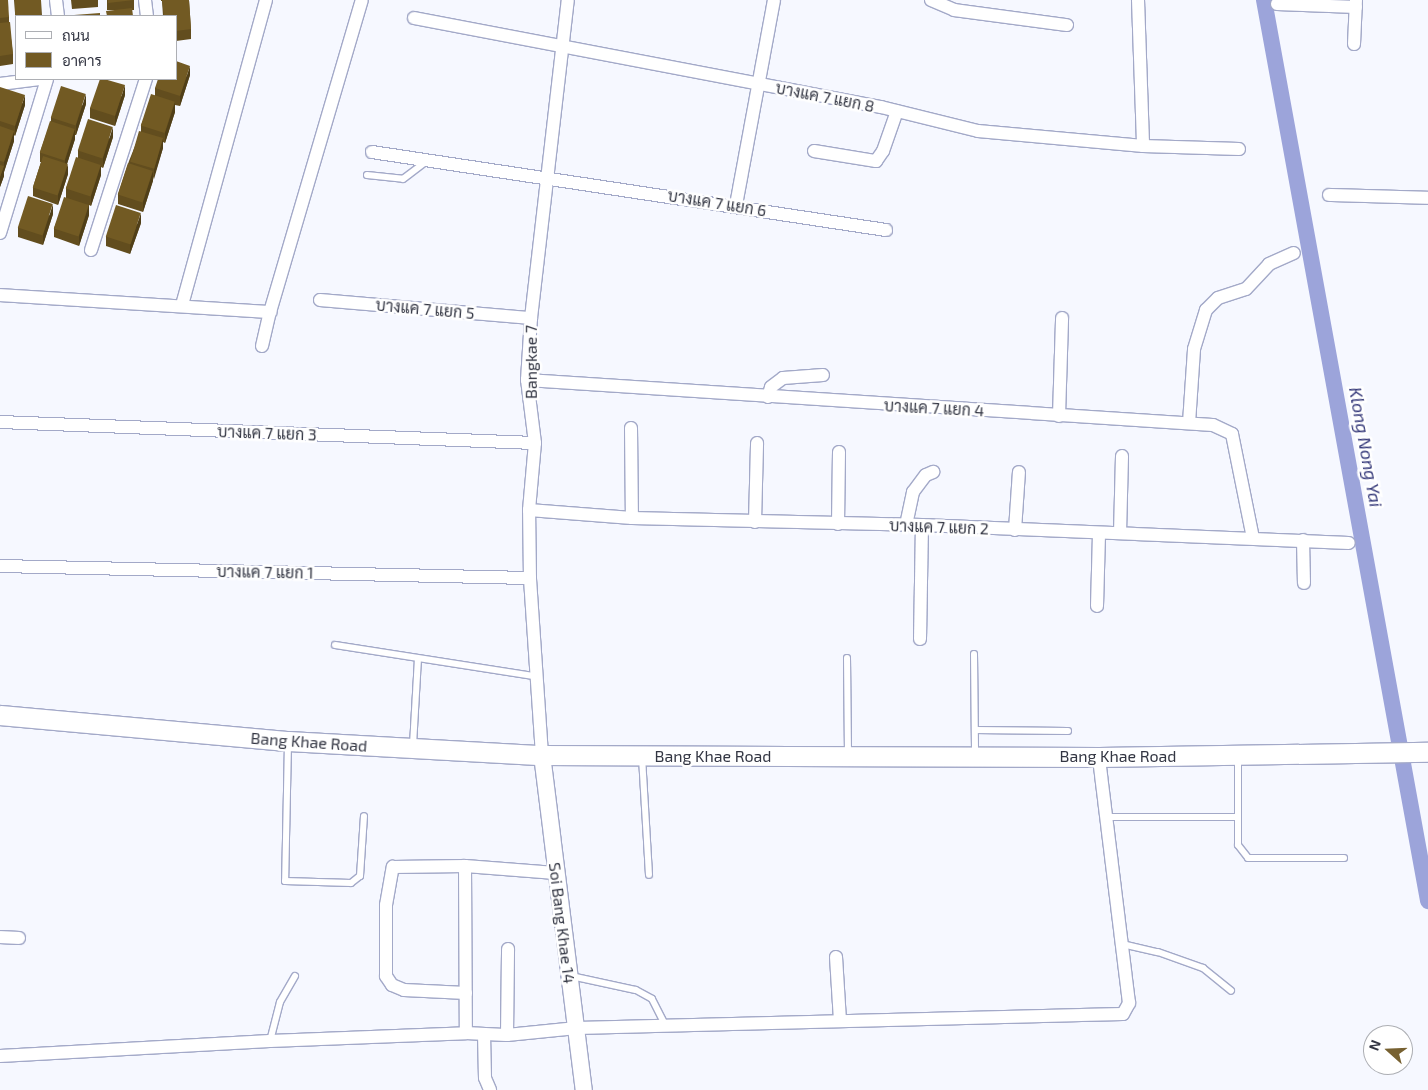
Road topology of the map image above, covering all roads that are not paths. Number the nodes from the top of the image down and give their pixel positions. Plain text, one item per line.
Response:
1 (56, 0) edge
2 (145, 0) edge
3 (266, 0) edge
4 (362, 0) edge
5 (568, 0) edge
6 (774, 0) edge
7 (931, 0) edge
8 (1138, 0) edge
9 (1277, 4) dead end
10 (1356, 4) edge
11 (58, 15) edge
12 (147, 15) edge
13 (414, 18) dead end
14 (1067, 25) dead end
15 (1354, 44) dead end
16 (562, 48) junction
17 (32, 80) edge
18 (47, 80) edge
19 (146, 80) edge
20 (0, 84) edge
21 (759, 84) junction
22 (897, 111) junction
23 (1143, 146) junction
24 (1239, 149) dead end
25 (814, 151) dead end
26 (372, 152) dead end
27 (428, 160) junction
28 (367, 175) dead end
29 (546, 177) junction
30 (1329, 195) dead end
31 (1428, 198) edge
32 (736, 205) junction
33 (886, 230) dead end
34 (0, 233) edge
35 (91, 250) dead end
36 (1294, 253) dead end
37 (0, 295) edge
38 (320, 300) dead end
39 (182, 305) junction
40 (270, 312) junction
41 (531, 318) junction
42 (1062, 318) dead end
43 (262, 346) dead end
44 (823, 375) dead end
45 (527, 380) junction
46 (768, 397) junction
47 (1060, 416) junction
48 (0, 422) edge
49 (1189, 424) junction
50 (630, 428) dead end
51 (535, 443) junction
52 (757, 443) dead end
53 (840, 452) dead end
54 (1122, 456) dead end
55 (933, 472) dead end
56 (1020, 472) dead end
57 (529, 510) junction
58 (632, 518) junction
59 (755, 522) junction
60 (838, 524) junction
61 (906, 525) junction
62 (922, 525) junction
63 (1015, 530) junction
64 (1099, 532) junction
65 (1120, 533) junction
66 (1252, 538) junction
67 (1303, 540) junction
68 (1349, 543) dead end
69 (0, 566) edge
70 (530, 578) junction
71 (1304, 583) dead end
72 (1097, 606) dead end
73 (920, 639) dead end
74 (335, 646) dead end
75 (974, 654) dead end
76 (846, 658) dead end
77 (418, 659) junction
78 (534, 676) junction
79 (0, 715) edge
80 (975, 730) junction
81 (1068, 731) dead end
82 (288, 741) junction
83 (413, 749) junction
84 (1428, 752) edge
85 (542, 755) junction
86 (642, 756) junction
87 (848, 756) junction
88 (976, 756) junction
89 (1238, 756) junction
90 (1099, 757) junction
91 (364, 816) dead end
92 (1107, 817) junction
93 (1237, 817) junction
94 (1344, 858) dead end
95 (465, 866) junction
96 (556, 873) junction
97 (649, 875) dead end
98 (0, 937) edge
99 (19, 938) dead end
100 (1122, 944) junction
101 (508, 949) dead end
102 (836, 957) dead end
103 (294, 976) dead end
104 (568, 976) junction
105 (1231, 991) dead end
106 (466, 993) junction
107 (840, 1020) junction
108 (665, 1025) junction
109 (577, 1028) junction
110 (466, 1033) junction
111 (484, 1034) junction
112 (507, 1035) junction
113 (270, 1041) junction
114 (0, 1056) edge
115 (490, 1090) edge
116 (584, 1090) edge

1 - 11 street
2 - 12 street
3 - 39 street
4 - 40 street
5 - 16 street, Bangkae 7
6 - 21 street
7 - 14 street
8 - 23 street
9 - 10 street
10 - 15 street
13 - 16 street, บางแค 7 แยก 8
16 - 21 street, บางแค 7 แยก 8
16 - 29 street, Bangkae 7
17 - 20 street
18 - 34 street
19 - 35 street
21 - 22 street, บางแค 7 แยก 8
21 - 32 street
22 - 23 street, บางแค 7 แยก 8
22 - 25 street
23 - 24 street, บางแค 7 แยก 8
26 - 27 street, บางแค 7 แยก 6
27 - 28 lane
27 - 29 street, บางแค 7 แยก 6
29 - 32 street, บางแค 7 แยก 6
29 - 41 street, Bangkae 7
30 - 31 street
32 - 33 street, บางแค 7 แยก 6
36 - 49 street
37 - 39 street
38 - 41 street, บางแค 7 แยก 5
39 - 40 street
40 - 43 street
41 - 45 street, Bangkae 7
42 - 47 street
44 - 46 street
45 - 46 street, บางแค 7 แยก 4
45 - 51 street, Bangkae 7
46 - 47 street, บางแค 7 แยก 4
47 - 49 street, บางแค 7 แยก 4
48 - 51 street, บางแค 7 แยก 3
49 - 66 street, บางแค 7 แยก 4
50 - 58 street
51 - 57 street, Bangkae 7
52 - 59 street
53 - 60 street
54 - 65 street
55 - 61 street
56 - 63 street
57 - 58 street, บางแค 7 แยก 2
57 - 70 street, Bangkae 7
58 - 59 street, บางแค 7 แยก 2
59 - 60 street, บางแค 7 แยก 2
60 - 61 street, บางแค 7 แยก 2
61 - 62 street, บางแค 7 แยก 2
62 - 63 street, บางแค 7 แยก 2
62 - 73 street
63 - 64 street, บางแค 7 แยก 2
64 - 65 street, บางแค 7 แยก 2
64 - 72 street
65 - 66 street, บางแค 7 แยก 2
66 - 67 street, บางแค 7 แยก 2
67 - 68 street, บางแค 7 แยก 2
67 - 71 street
69 - 70 street, บางแค 7 แยก 1
70 - 78 street, Bangkae 7
74 - 77 lane
75 - 80 lane
76 - 87 lane
77 - 78 lane
77 - 83 lane
78 - 85 street, Bangkae 7
79 - 82 main road, Bang Khae Road
80 - 81 lane
80 - 88 lane
82 - 83 main road, Bang Khae Road
82 - 91 lane
83 - 85 main road, Bang Khae Road
84 - 89 main road, Bang Khae Road
85 - 86 main road, Bang Khae Road
85 - 96 street, Soi Bang Khae 14
86 - 87 main road, Bang Khae Road
86 - 97 lane
87 - 88 main road, Bang Khae Road
88 - 90 main road, Bang Khae Road
89 - 90 main road, Bang Khae Road
89 - 93 lane
90 - 92 street
92 - 93 lane
92 - 100 street
93 - 94 lane
95 - 96 street
95 - 106 street
95 - 106 street
96 - 104 street, Soi Bang Khae 14
98 - 99 street
100 - 105 lane
100 - 107 street
101 - 112 street
102 - 107 street
103 - 113 lane
104 - 108 lane
104 - 109 street, Soi Bang Khae 14
106 - 110 street
107 - 108 street
108 - 109 street
109 - 112 street
109 - 116 street, Soi Bang Khae 14
110 - 111 street
110 - 113 street
111 - 112 street
111 - 115 street
113 - 114 street

